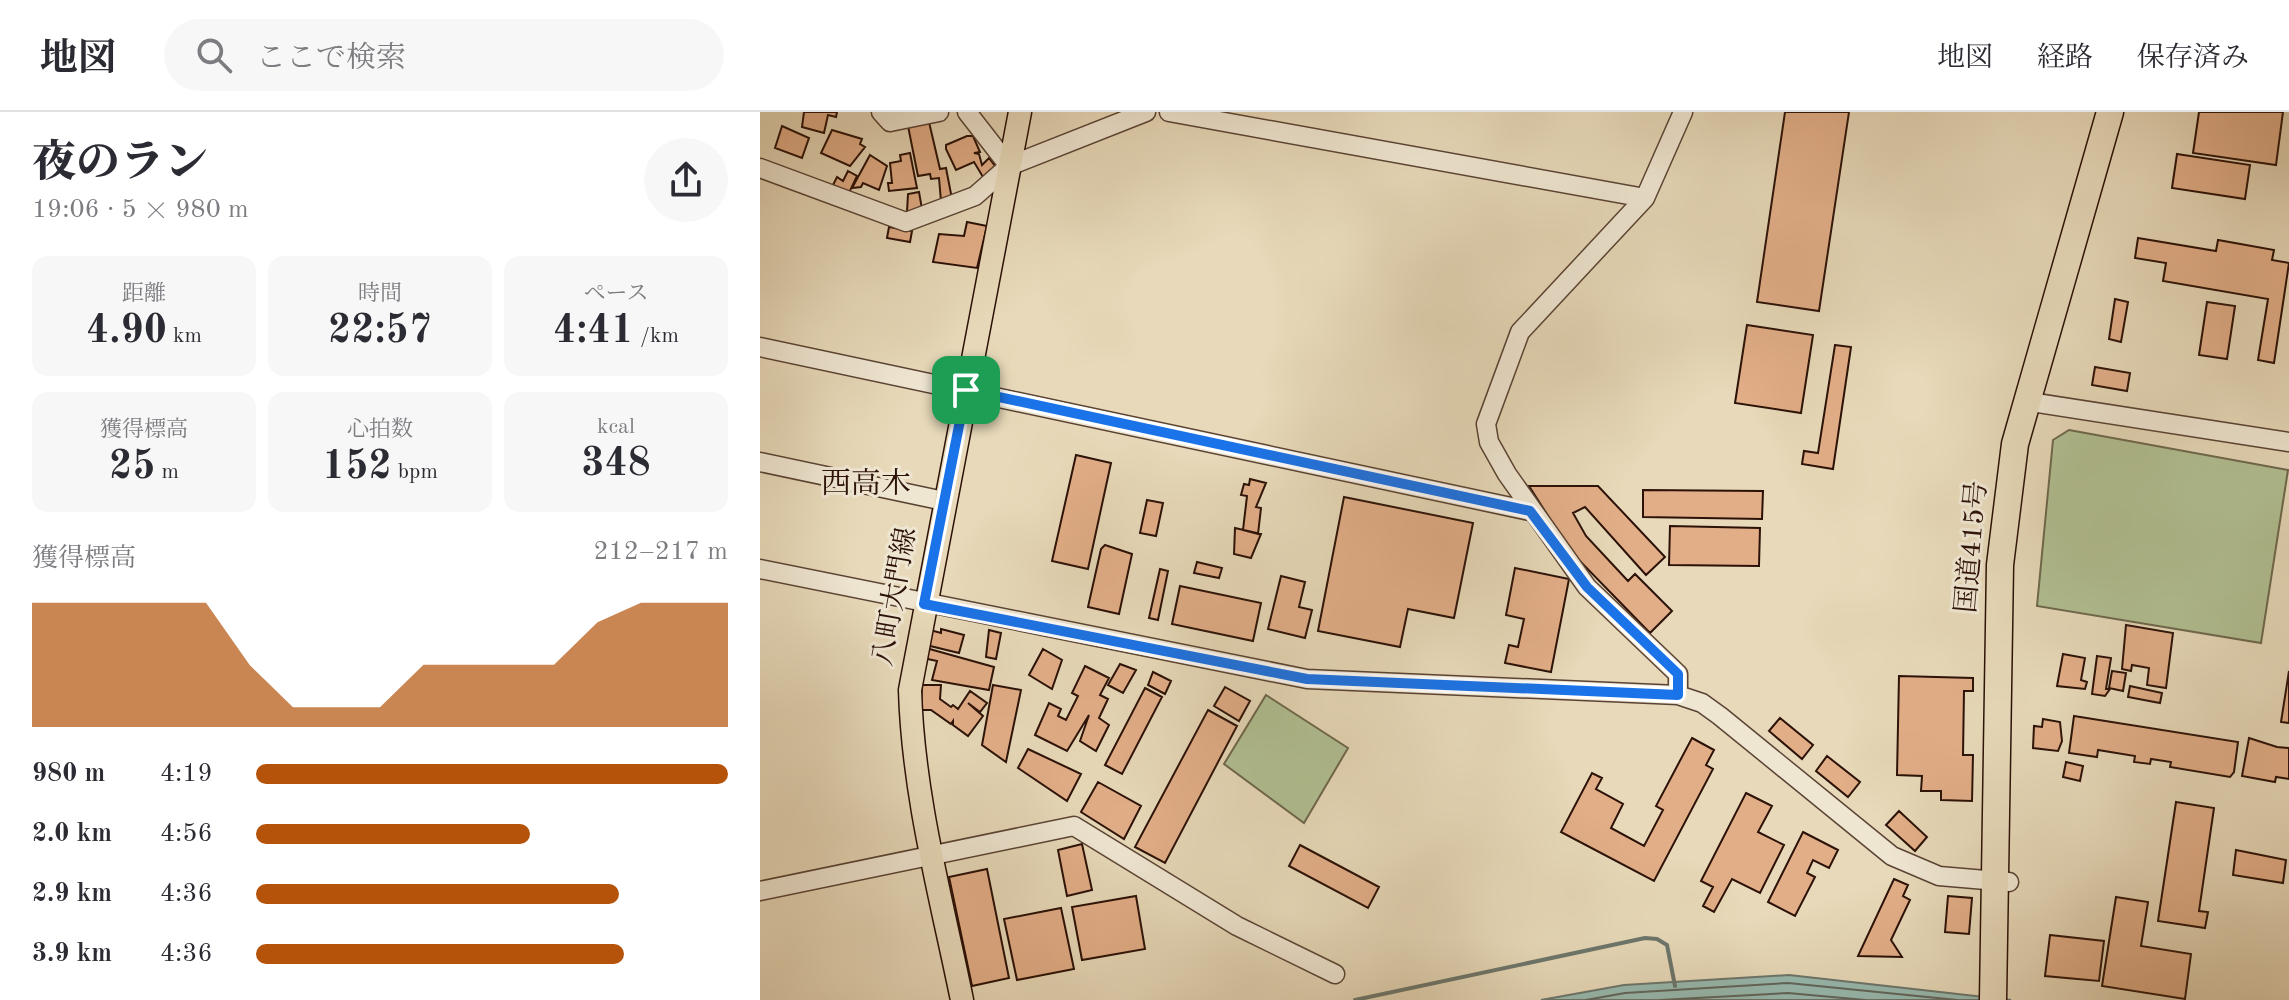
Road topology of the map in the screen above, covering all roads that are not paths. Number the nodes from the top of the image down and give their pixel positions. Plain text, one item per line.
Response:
1 (881, 112) edge
2 (939, 112) edge
3 (967, 112) edge
4 (1020, 112) edge
5 (1146, 112) edge
6 (1169, 112) edge
7 (1683, 112) edge
8 (2110, 112) edge
9 (2125, 112) edge
10 (1009, 166) junction
11 (760, 168) edge
12 (1645, 198) junction
13 (760, 347) edge
14 (966, 390) junction
15 (2032, 403) junction
16 (2289, 442) edge
17 (760, 462) edge
18 (944, 501) junction
19 (1530, 511) junction
20 (760, 569) edge
21 (924, 604) junction
22 (1678, 695) junction
23 (933, 855) junction
24 (2002, 882) junction
25 (760, 891) edge
26 (1335, 974) dead end
27 (2001, 995) edge
28 (962, 1000) edge

1 - 2 street
3 - 10 street
4 - 10 main road, 八町大門線
5 - 10 street
6 - 12 street
7 - 12 street
8 - 15 highway, 国道415号
9 - 15 highway, 国道415号
10 - 11 street
10 - 14 main road, 八町大門線
12 - 19 street
13 - 14 street
14 - 18 main road, 八町大門線
14 - 19 street
15 - 16 street
15 - 24 highway, 国道415号
17 - 18 street
18 - 21 main road, 八町大門線
19 - 22 street
20 - 21 street
21 - 22 street
21 - 23 main road, 八町大門線
22 - 24 street
23 - 25 street
23 - 26 street
23 - 28 main road, 八町大門線
24 - 27 highway, 国道415号

